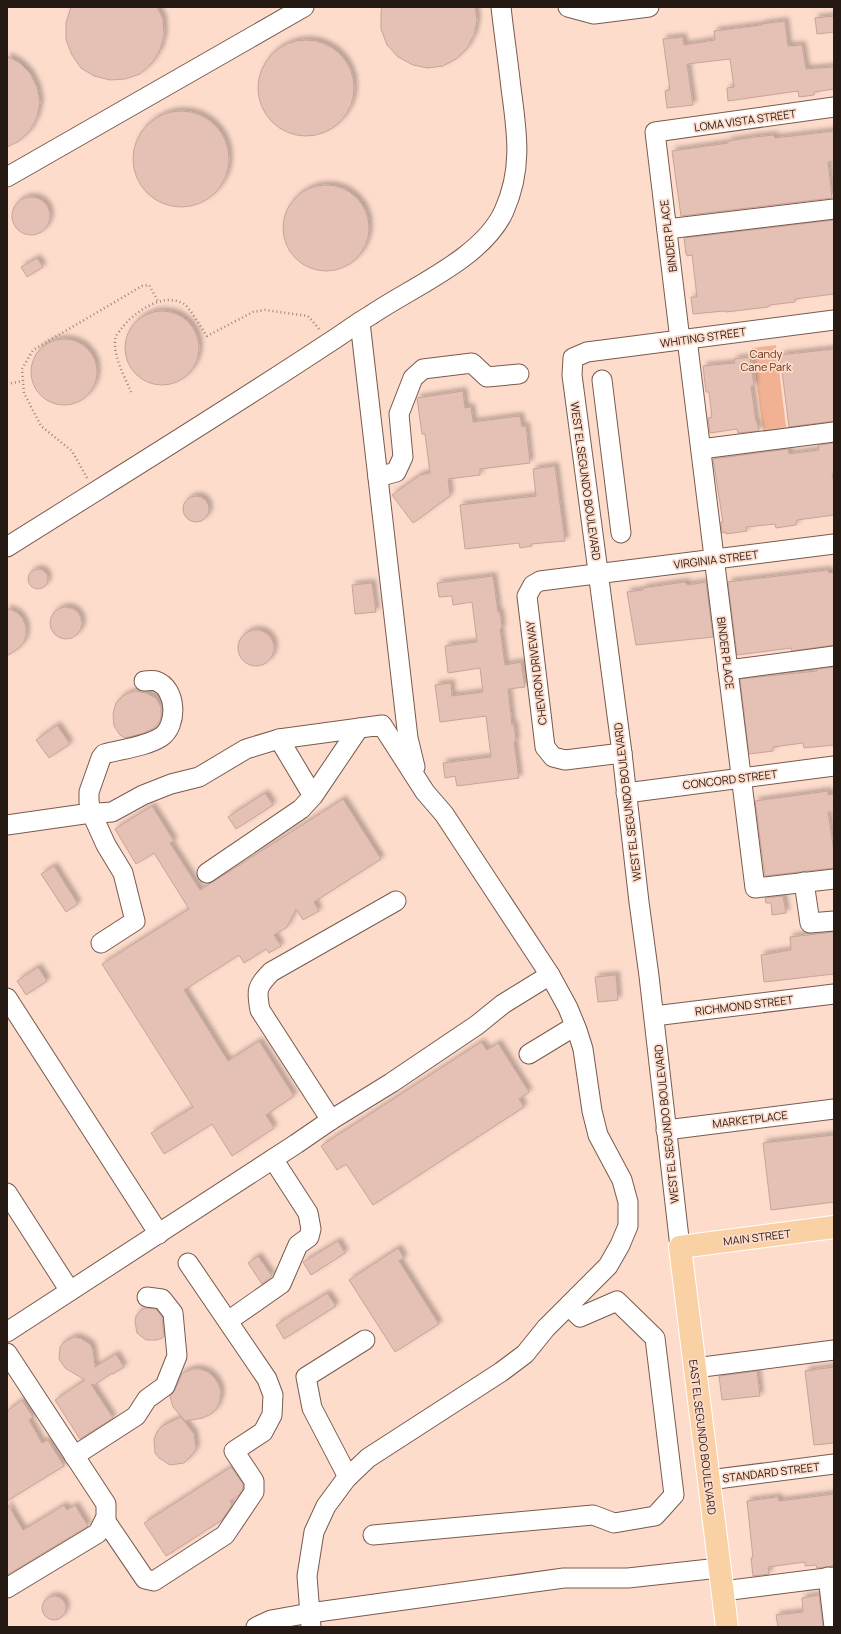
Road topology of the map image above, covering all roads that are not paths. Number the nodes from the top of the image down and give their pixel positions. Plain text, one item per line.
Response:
1 (304, 7) edge
2 (501, 7) edge
3 (568, 7) edge
4 (649, 7) edge
5 (834, 108) edge
6 (655, 132) joint
7 (7, 177) edge
8 (834, 209) edge
9 (667, 229) junction
10 (834, 320) edge
11 (360, 322) junction
12 (683, 340) junction
13 (573, 358) joint
14 (519, 374) dead end
15 (602, 380) dead end
16 (834, 432) edge
17 (701, 449) junction
18 (378, 477) junction
19 (621, 533) dead end
20 (834, 544) edge
21 (7, 547) edge
22 (714, 559) junction
23 (598, 573) junction
24 (834, 656) edge
25 (728, 670) junction
26 (144, 680) dead end
27 (359, 728) junction
28 (279, 739) junction
29 (622, 753) junction
30 (834, 766) edge
31 (741, 778) junction
32 (424, 792) junction
33 (626, 793) junction
34 (313, 796) junction
35 (92, 814) junction
36 (7, 825) edge
37 (207, 873) dead end
38 (834, 878) edge
39 (804, 882) junction
40 (396, 901) dead end
41 (834, 921) edge
42 (100, 943) dead end
43 (550, 975) junction
44 (834, 994) edge
45 (7, 998) edge
46 (654, 1016) junction
47 (575, 1026) junction
48 (529, 1054) dead end
49 (834, 1108) edge
50 (331, 1120) junction
51 (666, 1130) junction
52 (273, 1159) junction
53 (7, 1193) edge
54 (834, 1227) edge
55 (159, 1234) junction
56 (680, 1247) junction
57 (188, 1263) dead end
58 (70, 1291) junction
59 (146, 1297) dead end
60 (569, 1306) junction
61 (228, 1321) junction
62 (7, 1332) edge
63 (365, 1340) dead end
64 (834, 1350) edge
65 (7, 1353) edge
66 (695, 1368) junction
67 (74, 1456) junction
68 (834, 1464) edge
69 (348, 1477) junction
70 (709, 1480) junction
71 (105, 1520) junction
72 (373, 1535) dead end
73 (719, 1568) junction
74 (831, 1577) edge
75 (7, 1588) edge
76 (723, 1590) junction
77 (310, 1620) edge
78 (256, 1627) edge
79 (727, 1627) edge
80 (834, 1627) edge

1 - 7 street
2 - 11 street
3 - 4 street
5 - 6 street, LOMA VISTA STREET
6 - 9 street, BINDER PLACE
8 - 9 street
9 - 12 street, BINDER PLACE
10 - 12 street, WHITING STREET
11 - 18 street
11 - 21 street
12 - 13 street, WHITING STREET
12 - 17 street, BINDER PLACE
13 - 23 street, WEST EL SEGUNDO BOULEVARD
14 - 18 street
15 - 19 street
16 - 17 street
17 - 22 street, BINDER PLACE
18 - 32 street
20 - 22 street, VIRGINIA STREET
22 - 23 street, VIRGINIA STREET
22 - 25 street, BINDER PLACE
23 - 29 street, WEST EL SEGUNDO BOULEVARD
23 - 29 street, CHEVRON DRIVEWAY
24 - 25 street
25 - 31 street, BINDER PLACE
26 - 35 street
27 - 28 street
27 - 32 street
27 - 34 street
28 - 34 street
28 - 35 street
29 - 33 street, WEST EL SEGUNDO BOULEVARD
30 - 31 street, CONCORD STREET
31 - 33 street, CONCORD STREET
31 - 39 street, BINDER PLACE
32 - 43 street
33 - 46 street, WEST EL SEGUNDO BOULEVARD
34 - 37 street
35 - 36 street
35 - 42 street
38 - 39 street, BINDER PLACE
39 - 41 street
40 - 50 street
43 - 47 street
43 - 50 street
44 - 46 street, RICHMOND STREET
45 - 55 street
46 - 51 street, WEST EL SEGUNDO BOULEVARD
47 - 48 street
47 - 60 street
49 - 51 street, MARKETPLACE
50 - 52 street
51 - 56 street, WEST EL SEGUNDO BOULEVARD
52 - 55 street
52 - 61 street
53 - 58 street
54 - 56 main road, MAIN STREET
55 - 58 street
56 - 66 main road, EAST EL SEGUNDO BOULEVARD
57 - 61 street
58 - 62 street
59 - 67 street
60 - 69 street
60 - 72 street
61 - 71 street
63 - 69 street
64 - 66 street
65 - 67 street
66 - 70 main road, EAST EL SEGUNDO BOULEVARD
67 - 71 street
68 - 70 street, STANDARD STREET
69 - 77 street
70 - 73 main road, EAST EL SEGUNDO BOULEVARD
71 - 75 street
73 - 76 main road, EAST EL SEGUNDO BOULEVARD
73 - 77 street
74 - 76 street
74 - 80 street
76 - 79 main road, EAST EL SEGUNDO BOULEVARD
77 - 78 street

